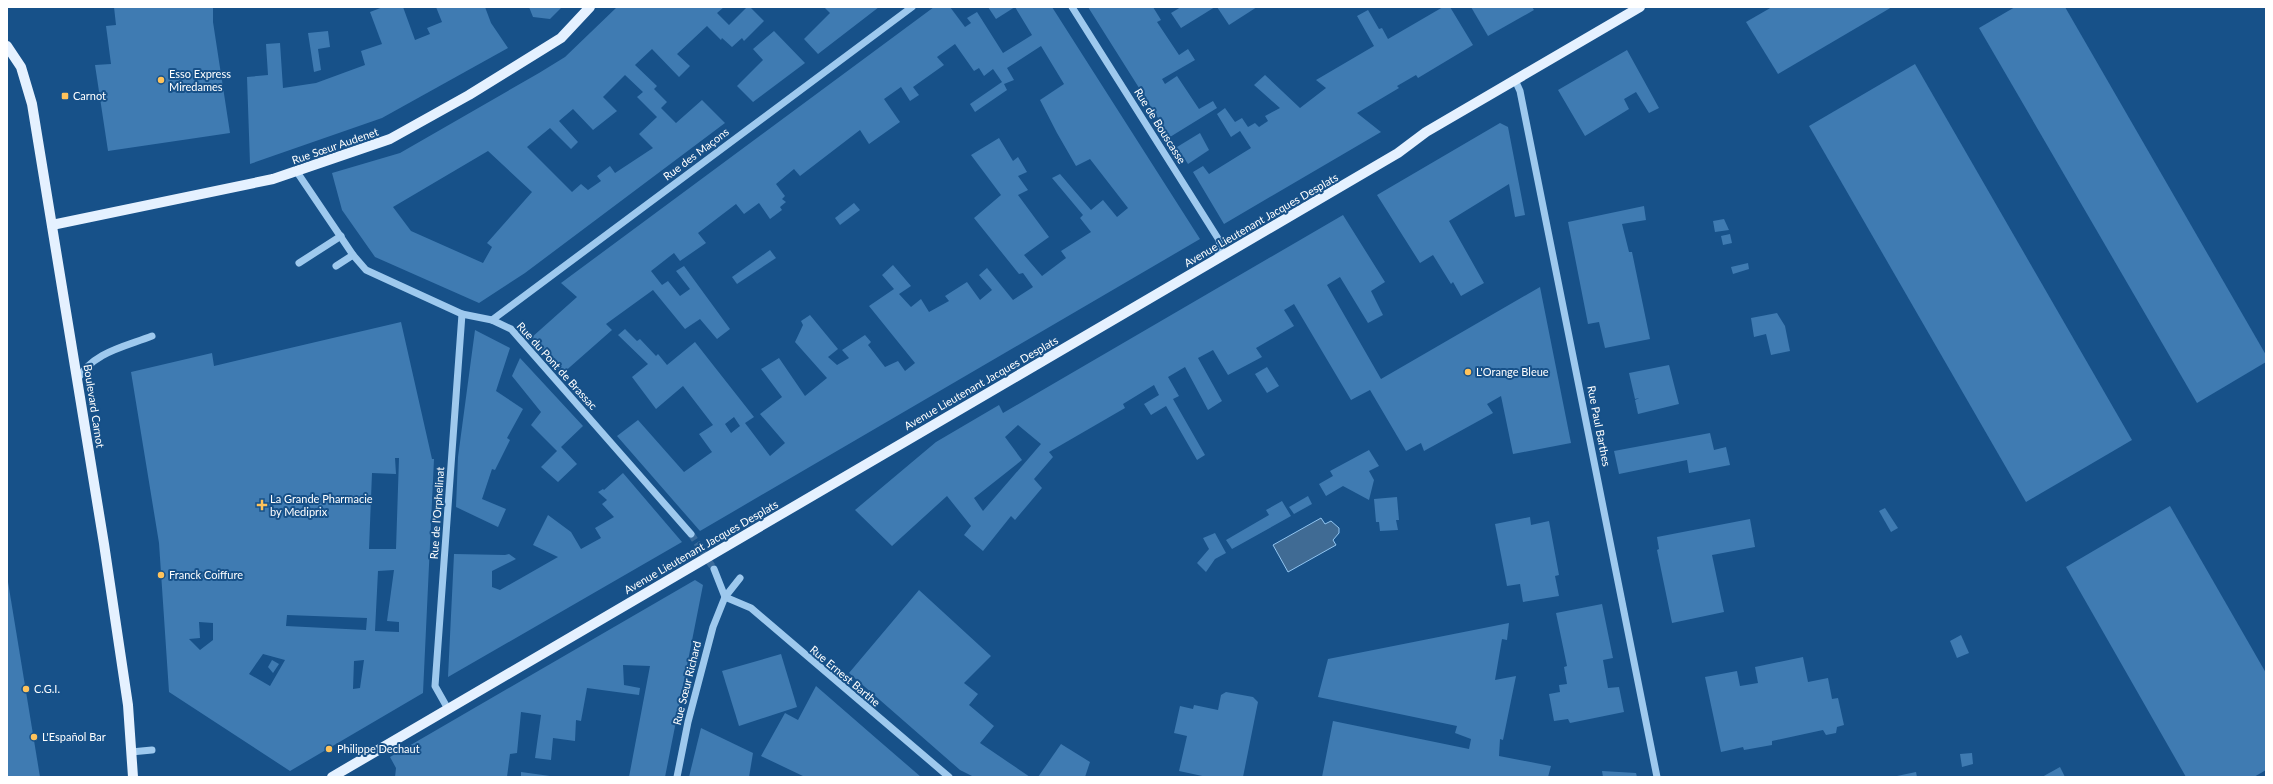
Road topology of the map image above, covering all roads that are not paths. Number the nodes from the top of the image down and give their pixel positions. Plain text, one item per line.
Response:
1 (590, 7) edge
2 (912, 7) edge
3 (1072, 7) edge
4 (1640, 7) edge
5 (7, 46) edge
6 (1515, 80) junction
7 (297, 172) junction
8 (52, 225) junction
9 (341, 236) junction
10 (353, 255) junction
11 (1216, 259) junction
12 (298, 263) dead end
13 (336, 266) dead end
14 (462, 314) junction
15 (492, 320) junction
16 (152, 336) dead end
17 (77, 380) junction
18 (691, 534) tunnel mouth
19 (714, 569) tunnel mouth
20 (740, 578) dead end
21 (725, 597) junction
22 (448, 709) junction
23 (152, 750) dead end
24 (131, 752) junction
25 (133, 777) edge
26 (332, 777) edge
27 (677, 777) edge
28 (949, 777) edge
29 (1657, 777) edge

1 - 7 main road, Rue Sœur Audenet
2 - 15 street, Rue des Maçons
3 - 11 street, Rue de Bouscasse
4 - 6 main road, Avenue Lieutenant Jacques Desplats
5 - 8 main road, Boulevard Carnot
6 - 11 main road, Avenue Lieutenant Jacques Desplats
6 - 29 street, Rue Paul Barthes
7 - 8 main road, Rue Sœur Audenet
7 - 9 street, Rue du Pont de Brassac
8 - 17 main road, Boulevard Carnot
9 - 10 street, Rue du Pont de Brassac
9 - 12 street
10 - 13 street
10 - 14 street, Rue du Pont de Brassac
11 - 22 main road, Avenue Lieutenant Jacques Desplats
14 - 15 street, Rue du Pont de Brassac
14 - 22 street, Rue de l'Orphelinat
15 - 18 street, Rue du Pont de Brassac
16 - 17 street
17 - 24 main road, Boulevard Carnot
19 - 21 street
20 - 21 street, Rue Sœur Richard
21 - 27 street, Rue Sœur Richard
21 - 28 street, Rue Ernest Barthe
22 - 26 main road, Avenue Lieutenant Jacques Desplats
23 - 24 street
24 - 25 main road, Boulevard Carnot

